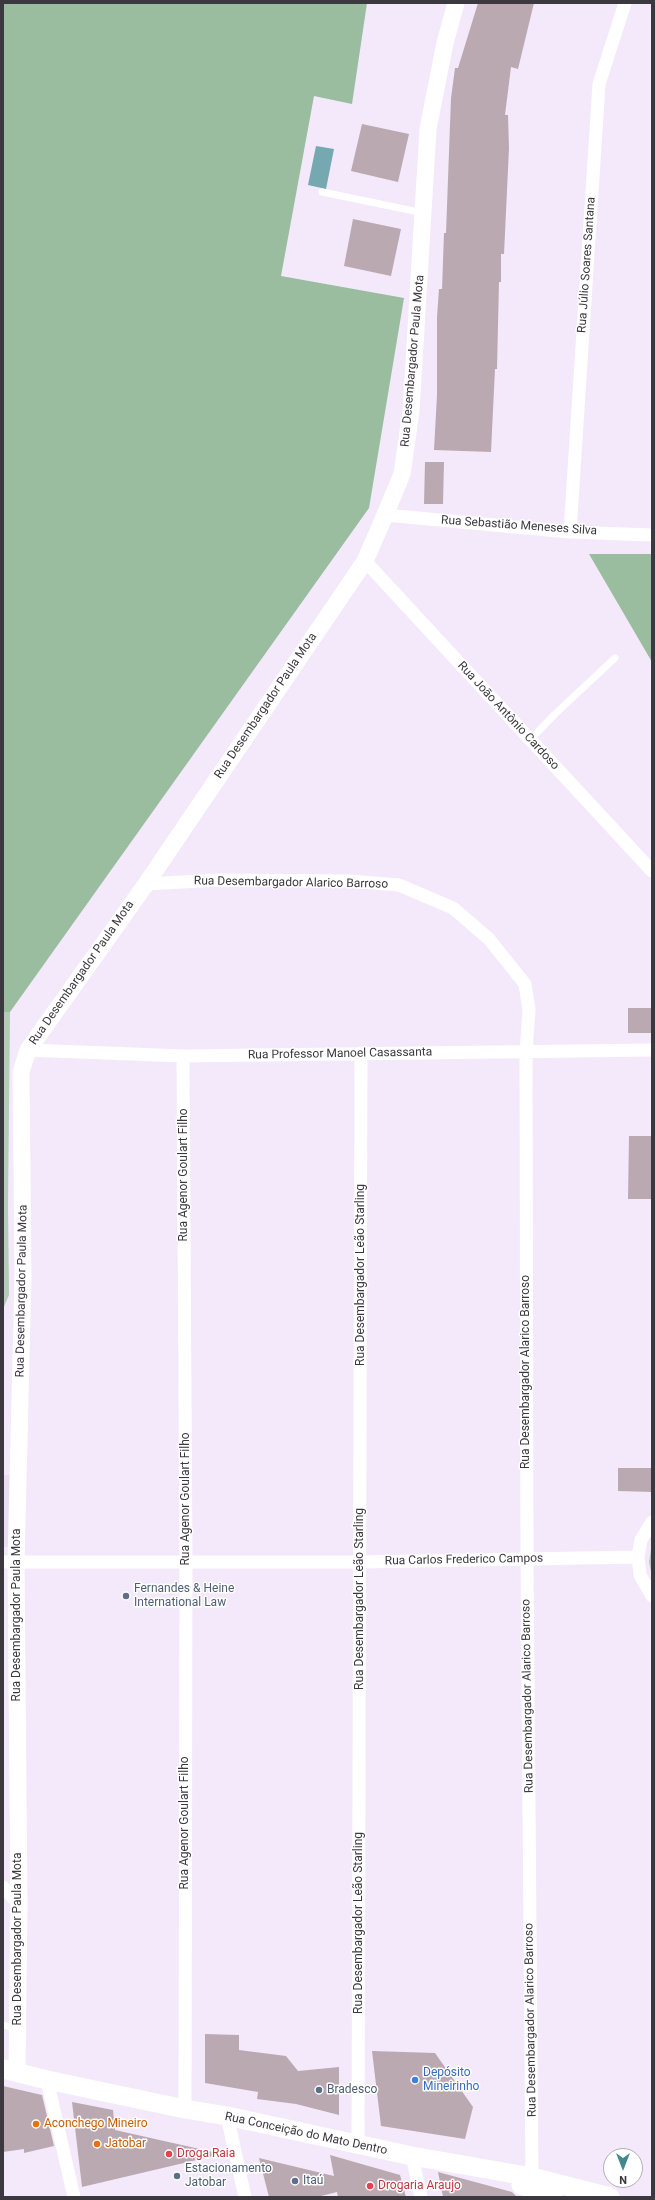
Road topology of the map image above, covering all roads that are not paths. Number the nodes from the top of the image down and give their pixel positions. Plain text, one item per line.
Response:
1 (456, 3) edge
2 (625, 3) edge
3 (322, 192) dead end
4 (424, 213) junction
5 (386, 515) junction
6 (570, 532) junction
7 (652, 535) edge
8 (365, 561) junction
9 (615, 658) dead end
10 (530, 740) junction
11 (652, 871) edge
12 (146, 884) junction
13 (28, 1050) junction
14 (652, 1050) edge
15 (361, 1052) junction
16 (526, 1052) junction
17 (183, 1056) junction
18 (652, 1522) edge
19 (638, 1557) junction
20 (527, 1560) junction
21 (10, 1562) edge
22 (186, 1562) junction
23 (360, 1562) junction
24 (652, 1596) edge
25 (3, 1887) edge
26 (19, 1904) junction
27 (10, 2027) edge
28 (10, 2071) edge
29 (48, 2080) junction
30 (184, 2109) junction
31 (227, 2116) junction
32 (358, 2146) junction
33 (412, 2156) junction
34 (468, 2166) junction
35 (532, 2177) junction
36 (74, 2197) edge
37 (245, 2197) edge
38 (421, 2197) edge
39 (553, 2197) edge
40 (610, 2197) edge

1 - 4 street, Rua Desembargador Paula Mota
2 - 6 street, Rua Júlio Soares Santana
3 - 4 lane
4 - 5 street, Rua Desembargador Paula Mota
5 - 6 street, Rua Sebastião Meneses Silva
5 - 8 street, Rua Desembargador Paula Mota
6 - 7 street, Rua Sebastião Meneses Silva
8 - 10 street, Rua João Antônio Cardoso
8 - 12 street, Rua Desembargador Paula Mota
9 - 10 lane
10 - 11 street, Rua João Antônio Cardoso
12 - 13 street, Rua Desembargador Paula Mota
12 - 16 street, Rua Desembargador Alarico Barroso
13 - 17 street, Rua Professor Manoel Casassanta
13 - 21 street, Rua Desembargador Paula Mota
14 - 16 street, Rua Professor Manoel Casassanta
15 - 16 street, Rua Professor Manoel Casassanta
15 - 17 street, Rua Professor Manoel Casassanta
15 - 23 street, Rua Desembargador Leão Starling
16 - 20 street, Rua Desembargador Alarico Barroso
17 - 22 street, Rua Agenor Goulart Filho
18 - 19 street
19 - 20 street, Rua Carlos Frederico Campos
19 - 24 street
20 - 23 street, Rua Carlos Frederico Campos
20 - 35 street, Rua Desembargador Alarico Barroso
21 - 22 street, Rua Carlos Frederico Campos
21 - 26 street, Rua Desembargador Paula Mota
22 - 23 street, Rua Carlos Frederico Campos
22 - 30 street, Rua Agenor Goulart Filho
23 - 32 street, Rua Desembargador Leão Starling
25 - 26 street
26 - 27 street, Rua Desembargador Paula Mota
27 - 28 street, Rua Desembargador Paula Mota
28 - 29 main road, Rua Conceição do Mato Dentro
29 - 30 main road, Rua Conceição do Mato Dentro
29 - 36 street
30 - 31 main road, Rua Conceição do Mato Dentro
31 - 32 main road, Rua Conceição do Mato Dentro
31 - 37 street
32 - 33 main road, Rua Conceição do Mato Dentro
33 - 34 main road, Rua Conceição do Mato Dentro
33 - 38 street
34 - 35 main road, Rua Conceição do Mato Dentro
34 - 39 main road
35 - 40 main road, Rua Conceição do Mato Dentro

